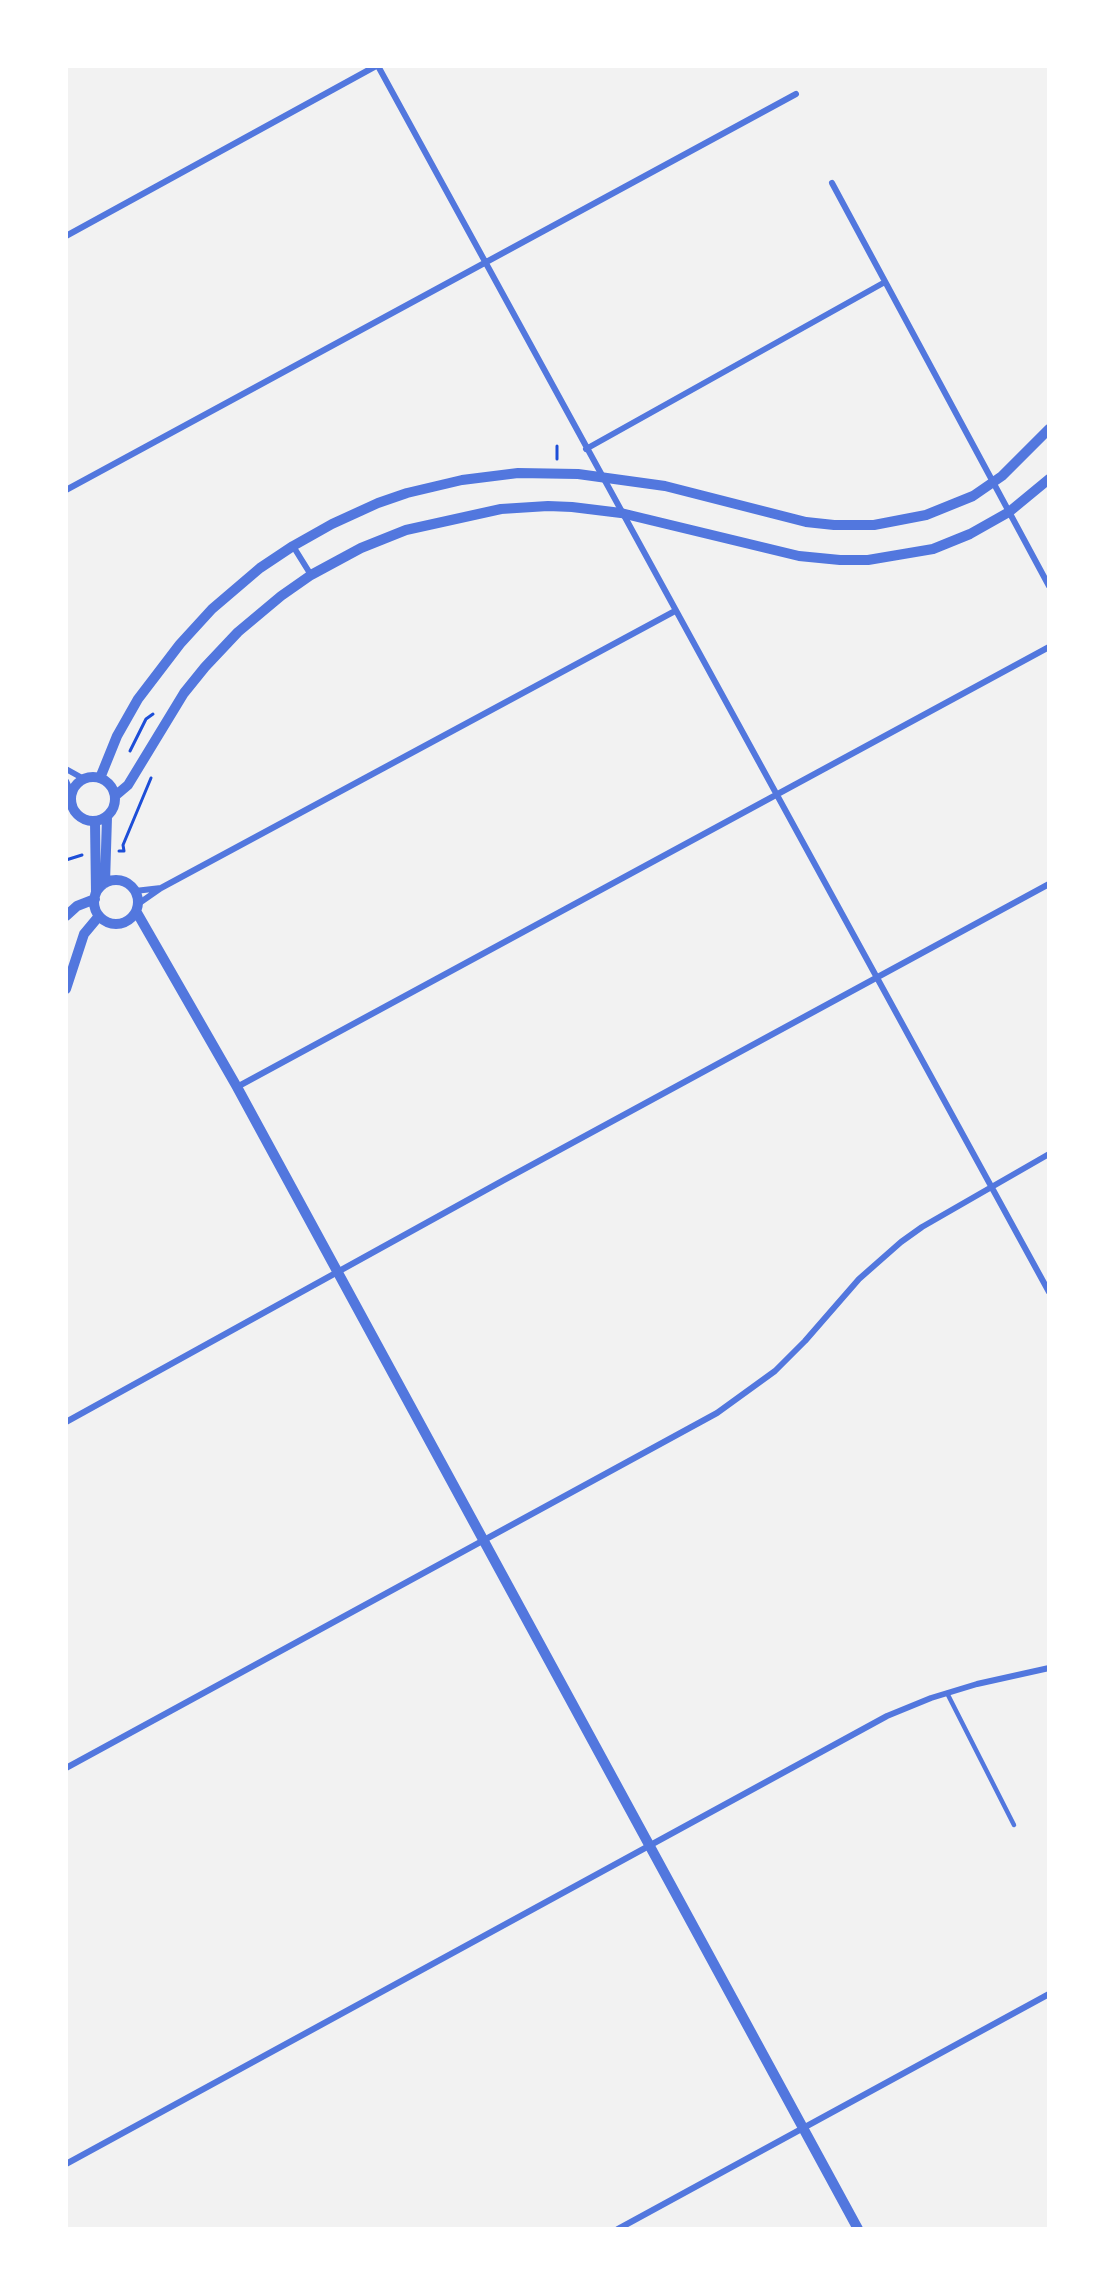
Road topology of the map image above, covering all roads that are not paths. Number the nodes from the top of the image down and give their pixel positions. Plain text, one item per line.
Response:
1 (377, 66) edge
2 (796, 94) dead end
3 (832, 183) dead end
4 (66, 236) edge
5 (484, 262) junction
6 (885, 282) junction
7 (1049, 429) edge
8 (586, 449) junction
9 (602, 477) junction
10 (1049, 479) edge
11 (993, 484) junction
12 (66, 490) edge
13 (1009, 512) junction
14 (621, 513) junction
15 (293, 546) junction
16 (311, 575) junction
17 (1049, 585) edge
18 (675, 611) junction
19 (1049, 647) edge
20 (66, 769) edge
21 (100, 778) junction
22 (84, 779) junction
23 (66, 781) edge
24 (72, 794) junction
25 (776, 795) junction
26 (115, 796) junction
27 (107, 817) junction
28 (95, 822) junction
29 (105, 883) junction
30 (1049, 884) edge
31 (161, 888) junction
32 (135, 891) junction
33 (95, 897) junction
34 (137, 908) junction
35 (66, 915) edge
36 (99, 916) junction
37 (127, 921) junction
38 (151, 935) junction
39 (876, 977) junction
40 (66, 989) edge
41 (237, 1087) junction
42 (1049, 1154) edge
43 (992, 1186) junction
44 (338, 1273) junction
45 (1049, 1292) edge
46 (66, 1422) edge
47 (483, 1540) junction
48 (1049, 1668) edge
49 (947, 1693) junction
50 (66, 1768) edge
51 (1014, 1825) dead end
52 (649, 1847) junction
53 (1049, 1994) edge
54 (803, 2127) junction
55 (66, 2164) edge
56 (618, 2229) edge
57 (858, 2229) edge

1 - 4 street
1 - 5 street
2 - 5 street
3 - 6 street
5 - 8 street
5 - 12 street
6 - 8 street
6 - 11 street
7 - 11 street
8 - 9 street
9 - 11 street
9 - 14 street
9 - 15 street
10 - 13 street
11 - 13 street
13 - 14 street
13 - 17 street
14 - 16 street
14 - 18 street
15 - 16 street
15 - 21 street
16 - 26 street
18 - 25 street
18 - 31 street
19 - 25 street
20 - 22 street
21 - 22 street
21 - 26 street
22 - 24 street
23 - 24 street
24 - 28 street
25 - 39 street
25 - 41 street
26 - 27 street
27 - 28 street
27 - 29 street
28 - 33 street
29 - 32 street
29 - 33 street
30 - 39 street
31 - 32 street
31 - 34 street
32 - 34 street
33 - 35 street
33 - 36 street
34 - 37 street
34 - 38 street
36 - 37 street
36 - 40 street
37 - 38 street
38 - 41 street
39 - 43 street
39 - 44 street
41 - 44 street
42 - 43 street
43 - 45 street
43 - 47 street
44 - 46 street
44 - 47 street
47 - 50 street
47 - 52 street
48 - 49 street
49 - 51 lane
49 - 52 street
52 - 54 street
52 - 55 street
53 - 54 street
54 - 56 street
54 - 57 street

